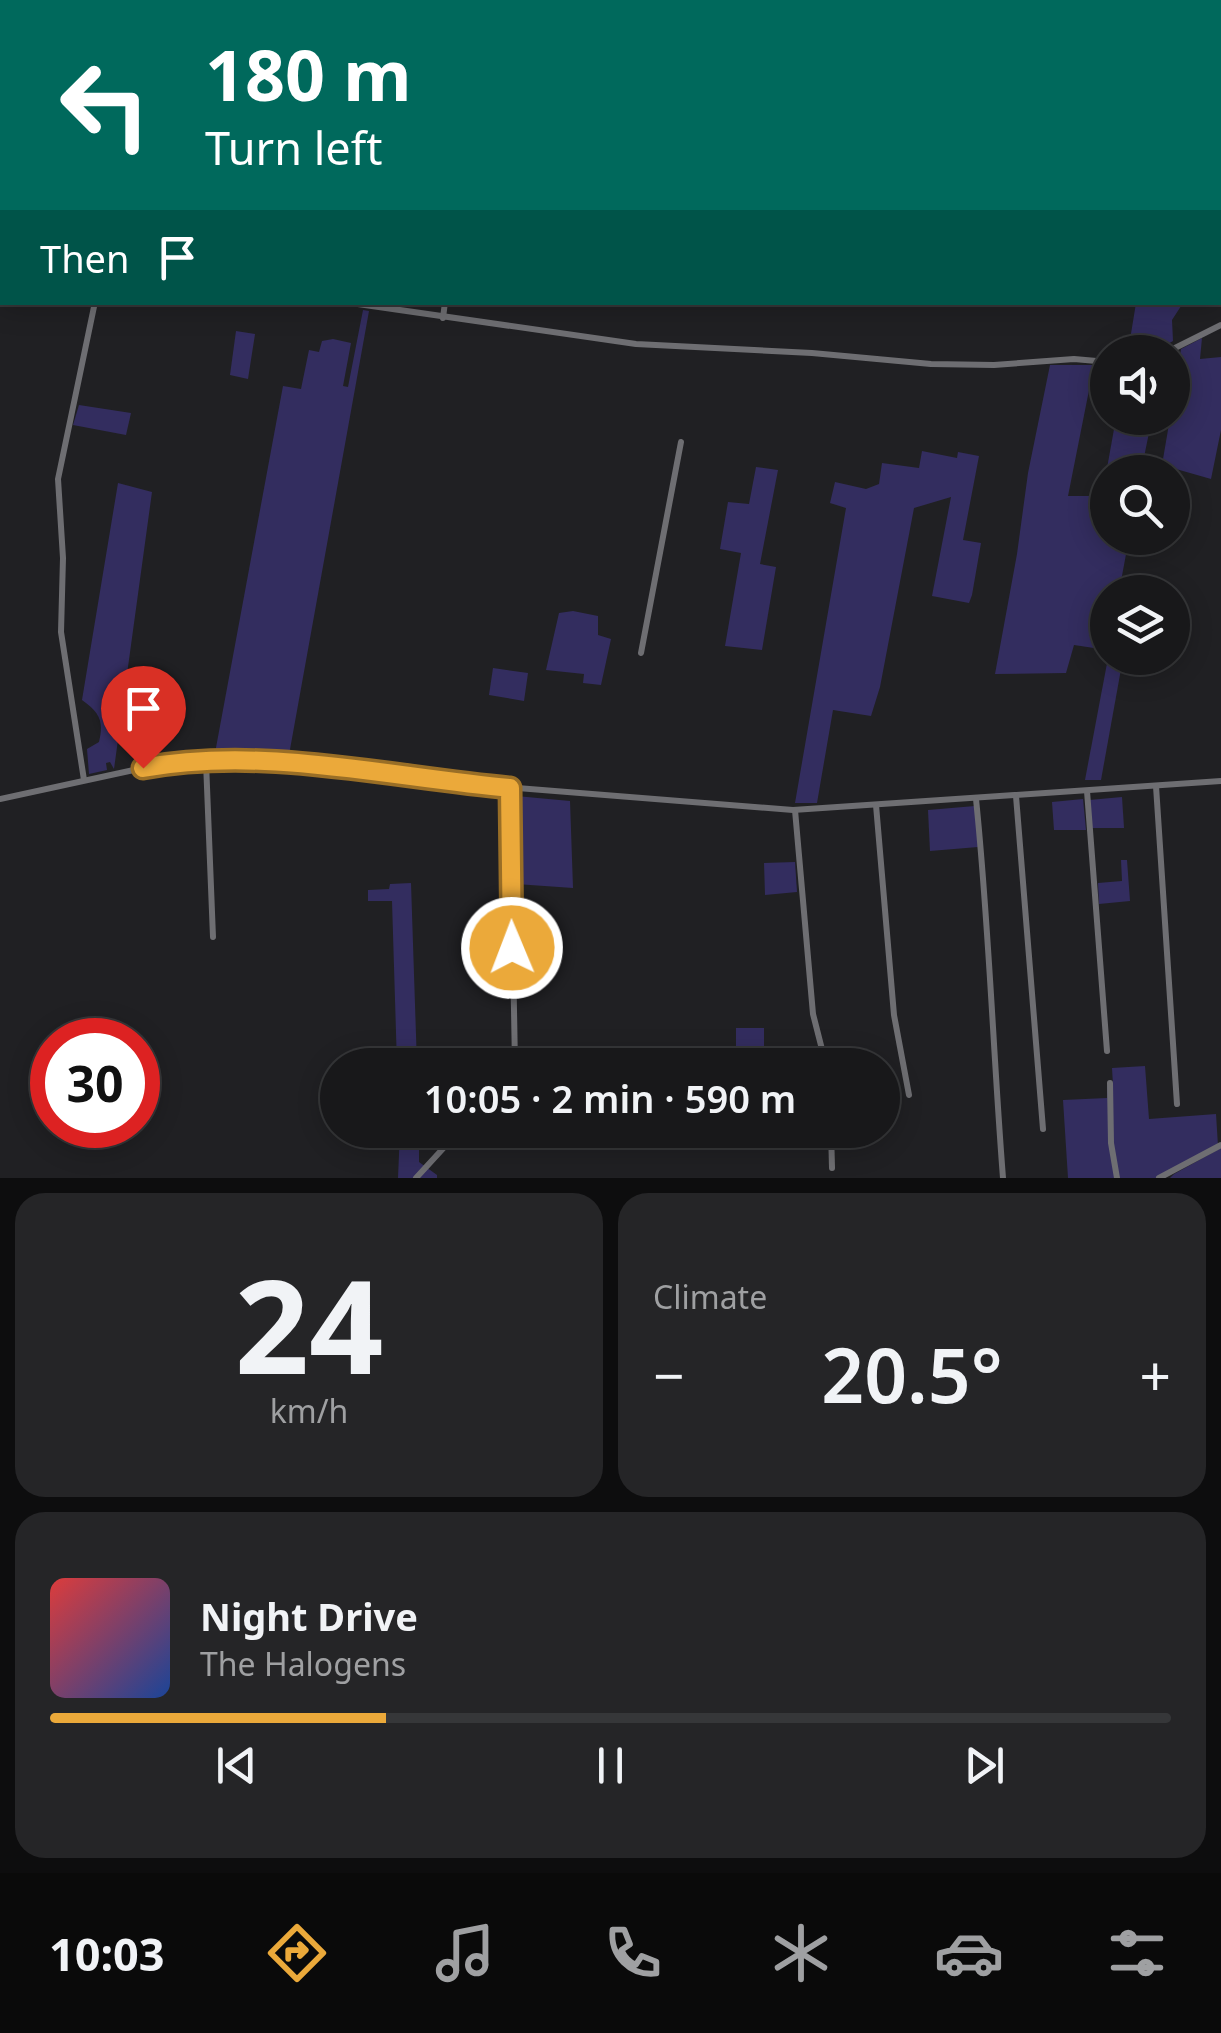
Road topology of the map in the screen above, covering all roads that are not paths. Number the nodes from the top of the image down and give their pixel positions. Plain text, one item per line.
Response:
1 (94, 305) edge
2 (363, 305) edge
3 (445, 305) edge
4 (443, 318) junction
5 (1221, 325) edge
6 (1190, 340) edge
7 (1090, 360) edge
8 (681, 442) dead end
9 (641, 652) dead end
10 (206, 762) junction
11 (84, 780) junction
12 (1221, 781) edge
13 (1156, 786) junction
14 (510, 788) junction
15 (1086, 791) junction
16 (1016, 796) junction
17 (0, 799) edge
18 (976, 799) junction
19 (876, 805) junction
20 (796, 810) junction
21 (214, 936) dead end
22 (515, 1048) edge
23 (822, 1048) edge
24 (1107, 1050) dead end
25 (1110, 1083) dead end
26 (909, 1094) dead end
27 (1177, 1104) dead end
28 (1043, 1129) dead end
29 (1221, 1146) edge
30 (444, 1148) edge
31 (831, 1148) edge
32 (832, 1168) dead end
33 (416, 1178) edge
34 (1003, 1178) edge
35 (1117, 1178) edge
36 (1159, 1178) edge

1 - 11 street
2 - 4 street
3 - 4 street
4 - 7 street
5 - 6 street
8 - 9 street
10 - 11 street
10 - 14 street
10 - 21 street
11 - 17 street
12 - 13 street
13 - 15 street
13 - 27 street
14 - 20 street
14 - 22 street
15 - 16 street
15 - 24 street
16 - 18 street
16 - 28 street
18 - 19 street
18 - 34 street
19 - 20 street
19 - 26 street
20 - 23 street
25 - 35 street
29 - 36 street
30 - 33 street
31 - 32 street

